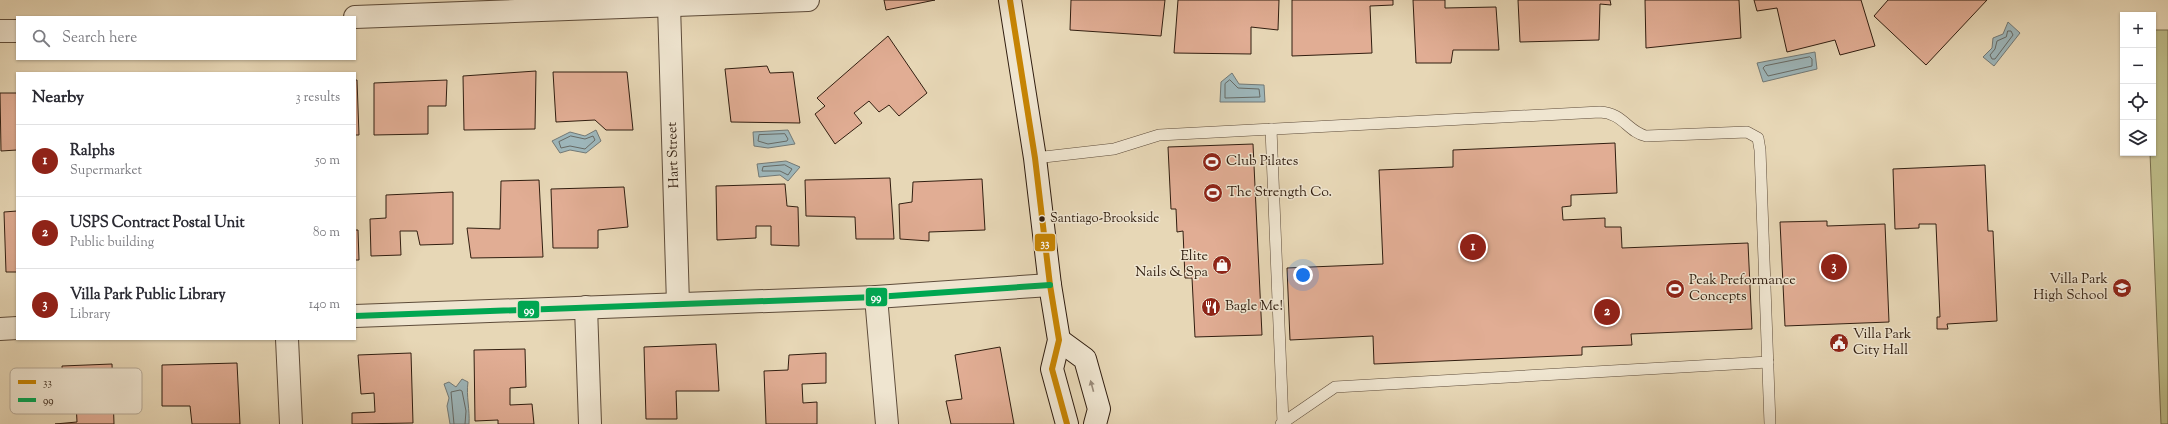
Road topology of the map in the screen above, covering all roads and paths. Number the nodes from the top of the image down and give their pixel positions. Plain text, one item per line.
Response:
1 (808, 0) edge
2 (1010, 0) edge
3 (669, 5) junction
4 (356, 18) edge
5 (0, 31) edge
6 (16, 31) edge
7 (1271, 129) junction
8 (1035, 158) junction
9 (1050, 285) junction
10 (876, 297) junction
11 (678, 304) junction
12 (586, 307) junction
13 (356, 316) edge
14 (16, 328) edge
15 (0, 329) edge
16 (287, 340) edge
17 (1059, 340) junction
18 (1768, 362) junction
19 (291, 424) edge
20 (590, 424) edge
21 (887, 424) edge
22 (1067, 424) edge
23 (1095, 424) edge
24 (1282, 424) edge
25 (1770, 424) edge

1 - 3 street
2 - 8 street
3 - 4 street
3 - 11 street, Hart Street
5 - 6 street
7 - 8 lane
7 - 18 lane
7 - 24 lane
8 - 9 street
9 - 10 street
9 - 17 street
10 - 11 street
10 - 21 street
11 - 12 street
12 - 13 street
12 - 20 street
14 - 15 street
16 - 19 street
17 - 22 street
23 -> 17 street
18 - 24 lane
18 - 25 lane

